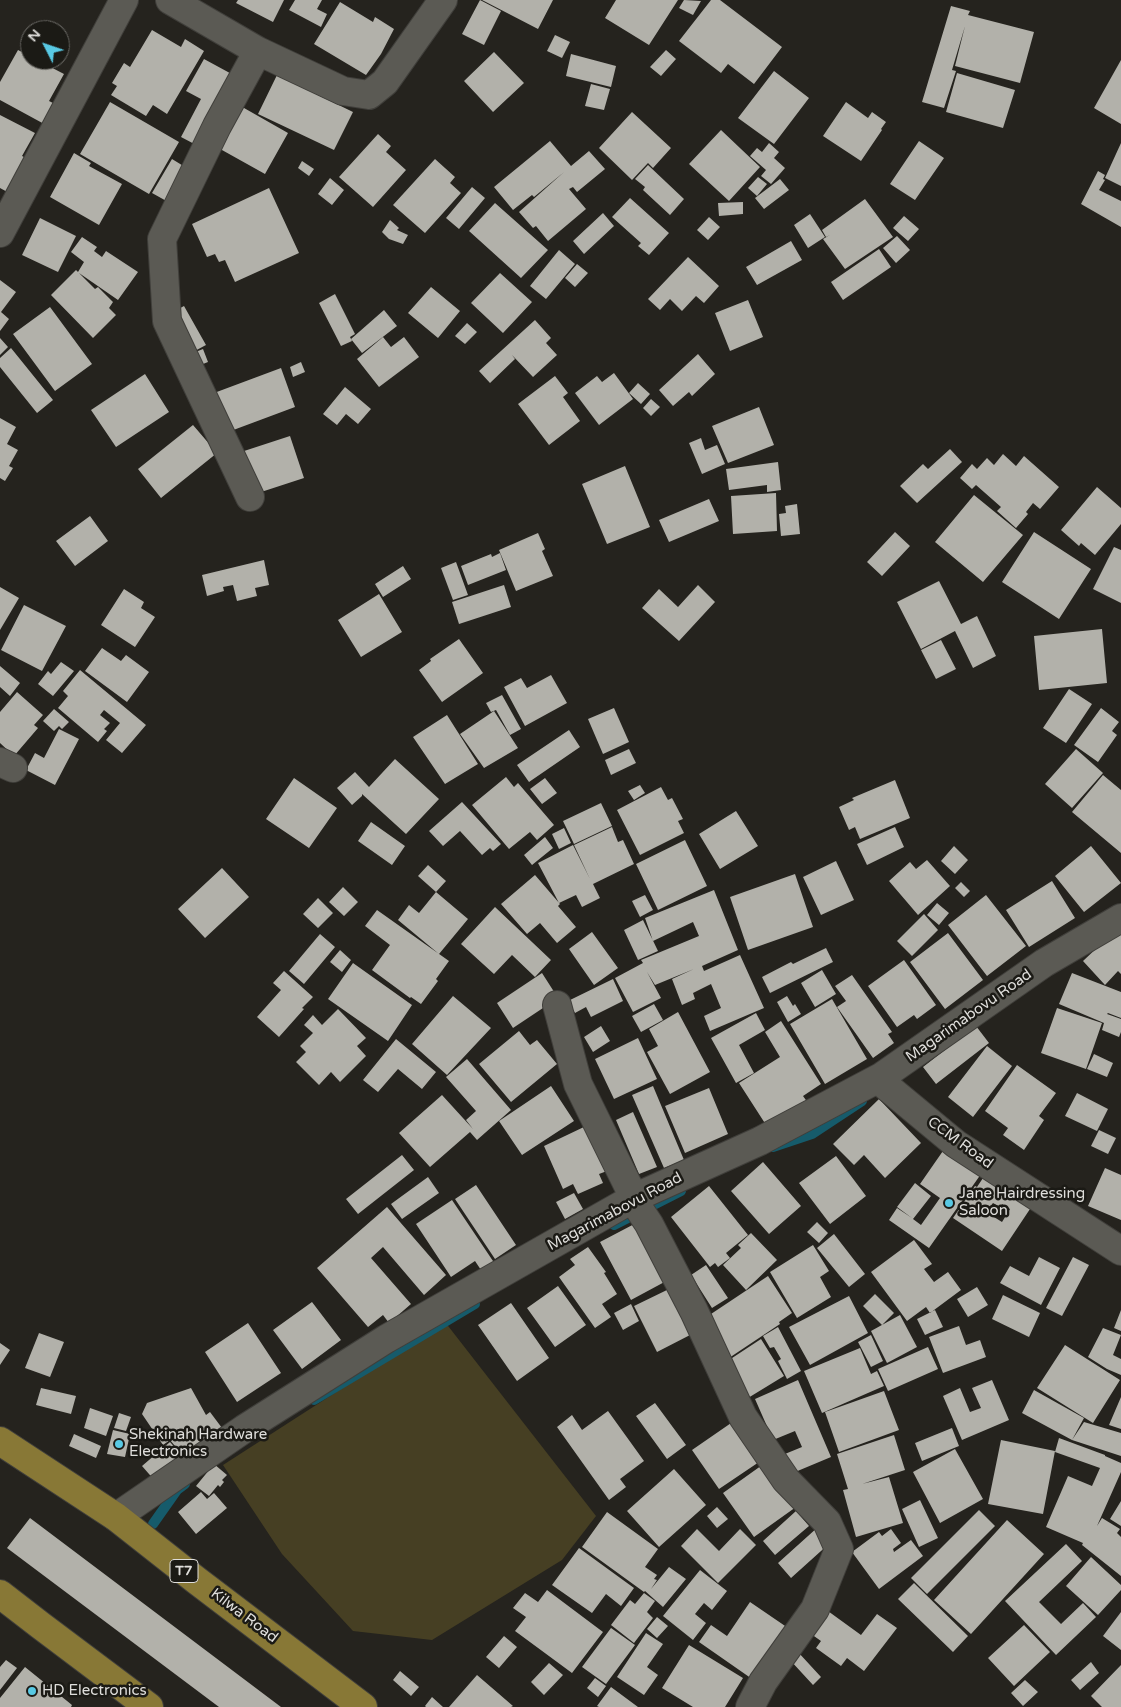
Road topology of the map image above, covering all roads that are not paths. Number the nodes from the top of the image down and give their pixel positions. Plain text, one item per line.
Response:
1 (124, 0) edge
2 (170, 0) edge
3 (443, 0) edge
4 (258, 51) junction
5 (0, 233) edge
6 (250, 497) dead end
7 (1121, 918) edge
8 (557, 1005) dead end
9 (881, 1076) junction
10 (634, 1198) junction
11 (1121, 1251) edge
12 (0, 1441) edge
13 (116, 1517) junction
14 (0, 1594) edge
15 (149, 1707) edge
16 (363, 1707) edge
17 (750, 1707) edge

1 - 5 street
2 - 4 street
3 - 4 street
4 - 6 street
7 - 9 street, Magarimabovu Road
8 - 10 street
9 - 10 street, Magarimabovu Road
9 - 11 street, CCM Road
10 - 13 street, Magarimabovu Road
10 - 17 street
12 - 13 highway, Kilwa Road / T7
13 - 16 highway, Kilwa Road / T7
14 - 15 highway

